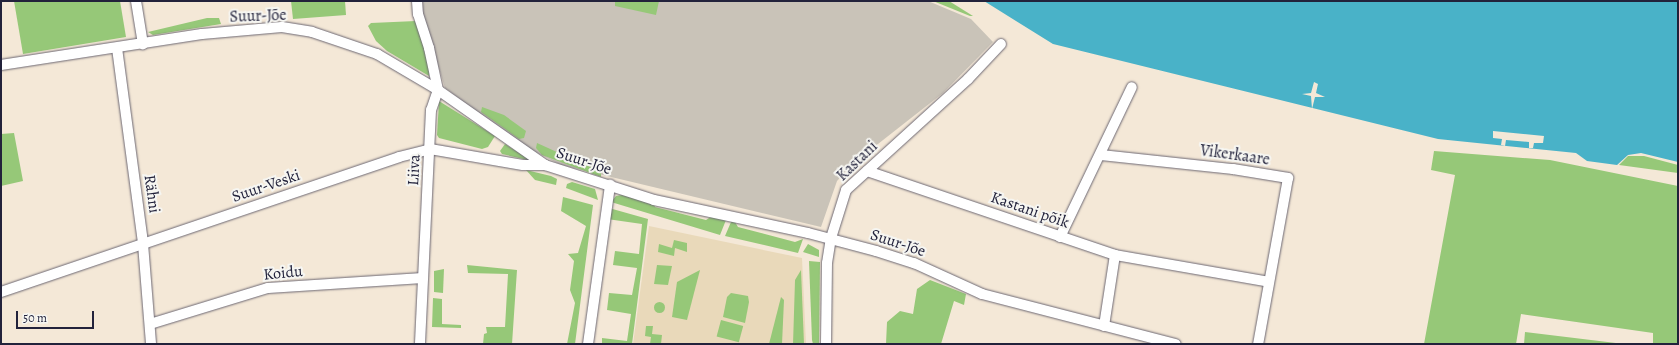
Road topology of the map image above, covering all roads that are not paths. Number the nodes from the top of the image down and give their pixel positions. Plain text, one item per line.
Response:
1 (136, 1) edge
2 (417, 1) edge
3 (143, 44) junction
4 (1001, 44) dead end
5 (117, 48) junction
6 (1, 65) edge
7 (1132, 88) dead end
8 (438, 90) junction
9 (430, 149) junction
10 (1101, 155) junction
11 (545, 165) junction
12 (867, 171) junction
13 (610, 185) junction
14 (1060, 237) junction
15 (831, 238) junction
16 (143, 244) junction
17 (1114, 255) junction
18 (423, 278) junction
19 (1269, 282) junction
20 (1, 292) edge
21 (150, 324) junction
22 (1104, 326) junction
23 (151, 344) edge
24 (420, 344) edge
25 (588, 344) edge
26 (826, 344) edge
27 (1176, 344) edge
28 (1258, 344) edge

1 - 3 street
2 - 8 street
3 - 5 street, Suur-Jõe
3 - 8 street, Suur-Jõe
4 - 12 street, Kastani
5 - 6 street, Suur-Jõe
5 - 16 street, Rähni
7 - 10 street
8 - 9 street, Liiva
8 - 11 street, Suur-Jõe
9 - 11 street, Suur-Veski
9 - 16 street, Suur-Veski
9 - 18 street, Liiva
10 - 14 street
10 - 19 street, Vikerkaare
11 - 13 street, Suur-Jõe
12 - 14 street, Kastani põik
12 - 15 street, Kastani
13 - 15 street, Suur-Jõe
13 - 25 street
14 - 17 street, Kastani põik
15 - 22 street, Suur-Jõe
15 - 26 street, Kastani
16 - 20 street, Suur-Veski
16 - 21 street, Rähni
17 - 19 street, Kastani põik
17 - 22 street
18 - 21 street, Koidu
18 - 24 street, Liiva
19 - 28 street, Vikerkaare
21 - 23 street, Rähni
22 - 27 street, Suur-Jõe

